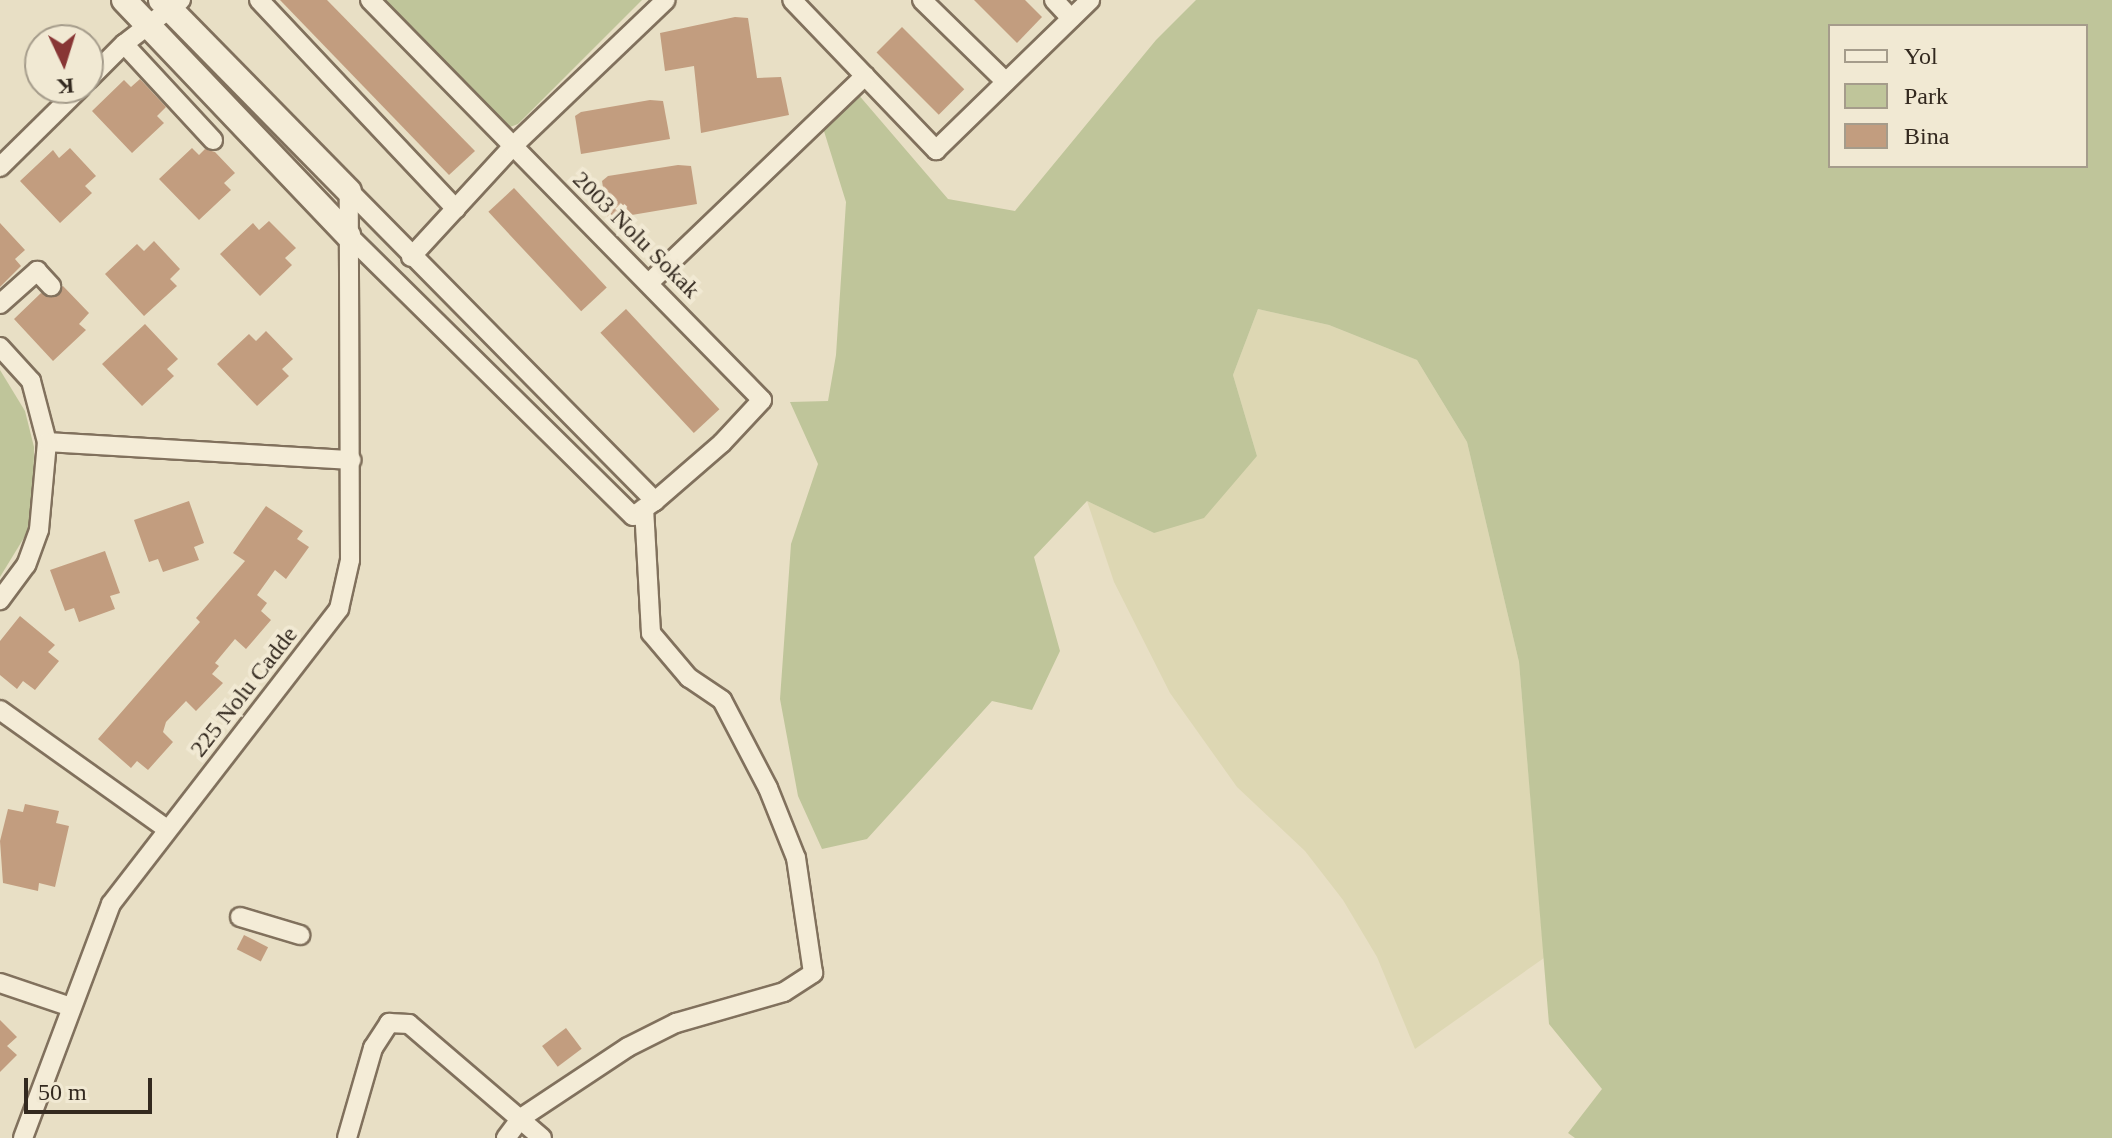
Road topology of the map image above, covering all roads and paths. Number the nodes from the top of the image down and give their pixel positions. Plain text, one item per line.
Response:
1 (124, 0) edge
2 (259, 0) edge
3 (370, 0) edge
4 (666, 0) edge
5 (792, 0) edge
6 (922, 0) edge
7 (1054, 0) edge
8 (1090, 0) edge
9 (171, 3) edge
10 (1071, 18) junction
11 (148, 24) junction
12 (124, 44) junction
13 (104, 64) edge
14 (865, 76) junction
15 (1006, 82) junction
16 (64, 104) edge
17 (213, 140) dead end
18 (513, 146) junction
19 (0, 167) edge
20 (349, 191) junction
21 (456, 209) junction
22 (398, 238) junction
23 (355, 242) junction
24 (411, 257) junction
25 (650, 282) junction
26 (51, 286) dead end
27 (0, 304) edge
28 (0, 347) edge
29 (47, 442) junction
30 (351, 460) junction
31 (649, 504) junction
32 (0, 600) edge
33 (0, 710) edge
34 (167, 829) junction
35 (240, 917) dead end
36 (300, 935) dead end
37 (0, 983) edge
38 (71, 1007) junction
39 (521, 1118) junction
40 (23, 1138) edge
41 (347, 1138) edge
42 (506, 1138) edge
43 (542, 1138) edge

1 - 11 street
2 - 21 street
3 - 18 street, 2003 Nolu Sokak
4 - 18 street
5 - 14 street
6 - 15 street
7 - 10 street
8 - 10 street
9 - 11 street
9 - 20 street
10 - 15 street
11 - 12 street
11 - 23 street
12 - 13 street
12 - 17 street
14 - 15 street
14 - 25 street
16 - 19 street
18 - 21 street
18 - 25 street, 2003 Nolu Sokak
20 - 22 street
20 - 23 street, 225 Nolu Cadde
21 - 24 street
22 - 23 street
22 - 24 street
23 - 30 street, 225 Nolu Cadde
23 - 31 street
24 - 31 street
25 - 31 street, 2003 Nolu Sokak
26 - 27 street
28 - 29 street
29 - 30 street
29 - 32 street
30 - 34 street, 225 Nolu Cadde
31 - 39 street
33 - 34 street
34 - 38 street, 225 Nolu Cadde
35 - 36 street
37 - 38 street
38 - 40 street, 225 Nolu Cadde
39 - 41 street
39 - 42 street
39 - 43 street

